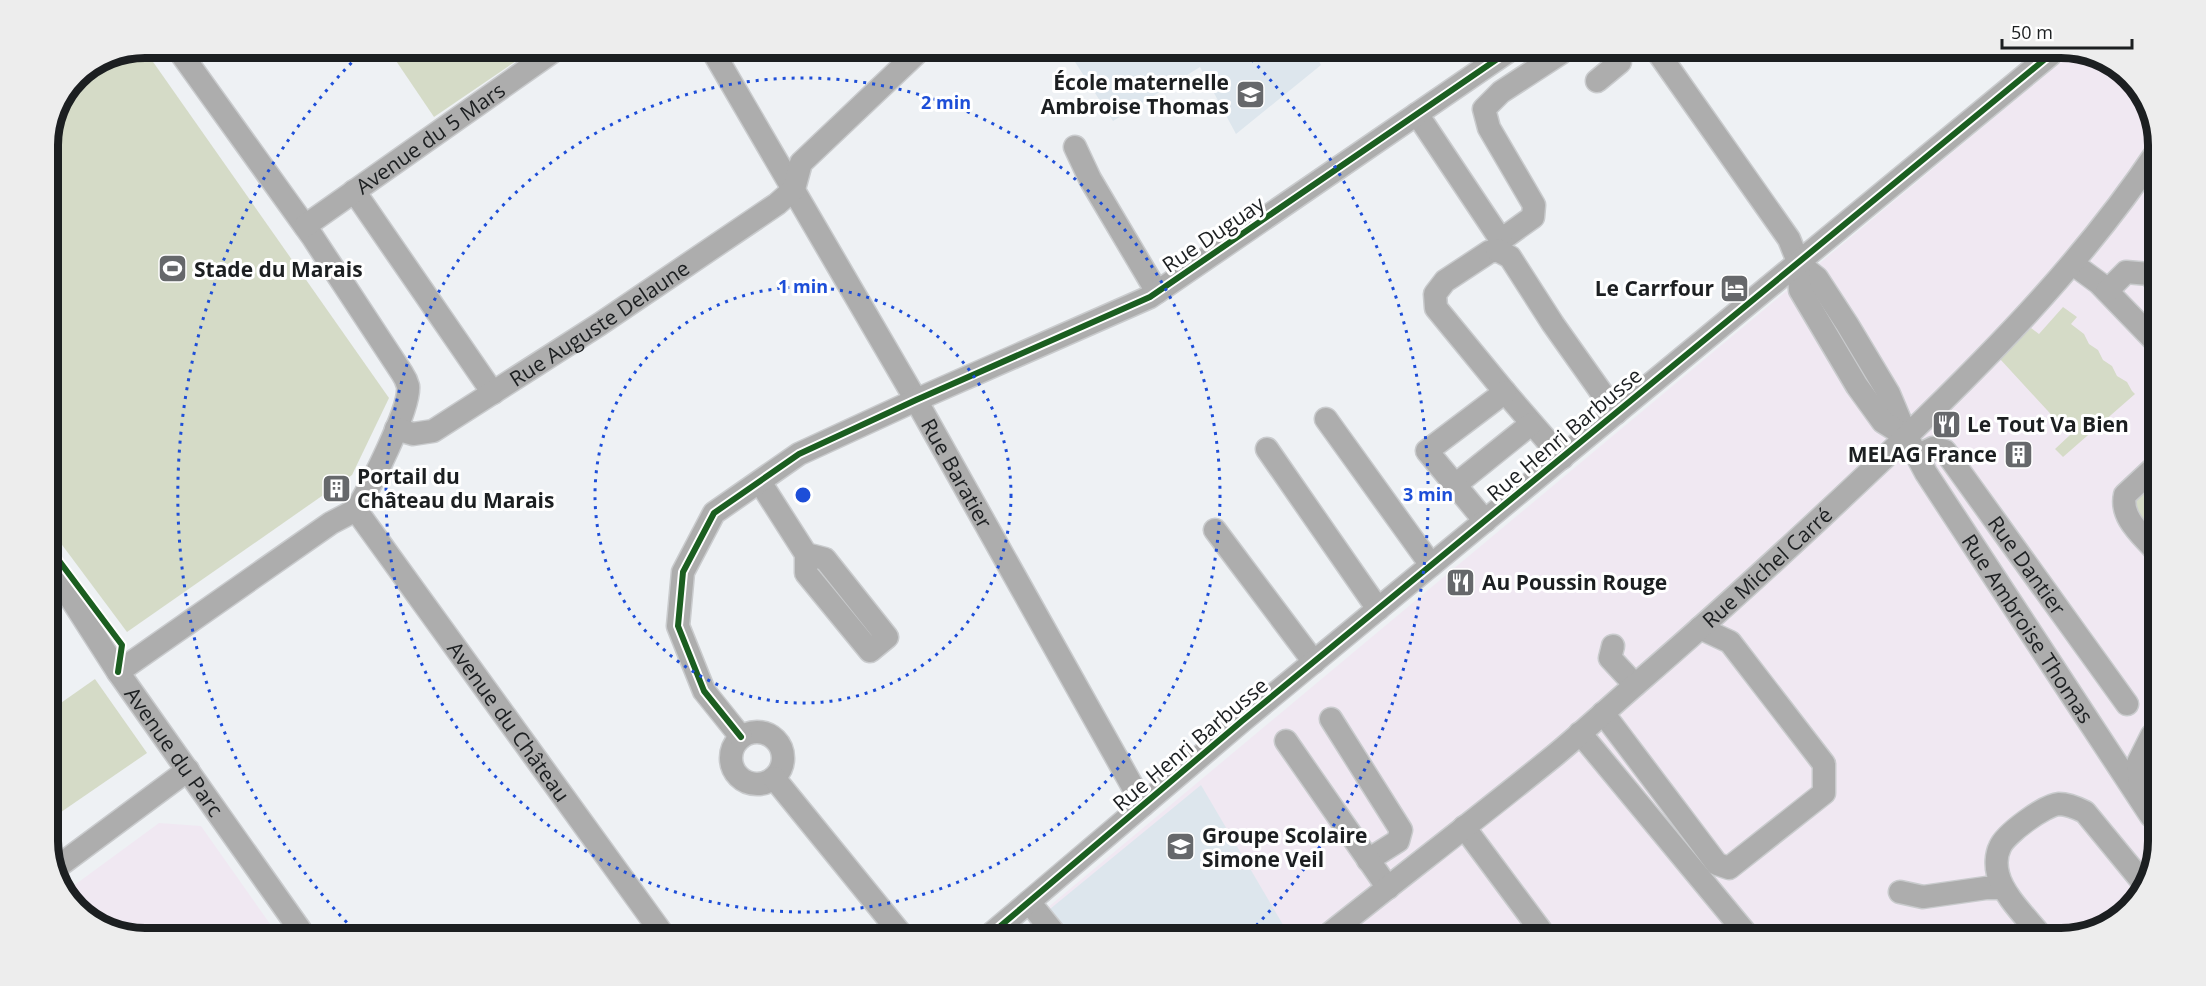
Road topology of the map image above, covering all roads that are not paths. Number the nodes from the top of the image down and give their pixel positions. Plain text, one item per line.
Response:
1 (184, 58) edge
2 (544, 58) edge
3 (717, 58) edge
4 (907, 58) edge
5 (1499, 58) edge
6 (1553, 58) edge
7 (1618, 58) edge
8 (1662, 58) edge
9 (2046, 58) edge
10 (1597, 81) dead end
11 (1417, 114) junction
12 (1075, 147) dead end
13 (2147, 166) edge
14 (794, 189) junction
15 (354, 191) junction
16 (305, 226) junction
17 (1499, 245) junction
18 (1798, 263) junction
19 (2073, 264) junction
20 (2147, 274) edge
21 (2103, 287) junction
22 (1157, 292) junction
23 (2147, 333) edge
24 (1505, 392) junction
25 (493, 393) junction
26 (916, 400) junction
27 (1616, 414) junction
28 (1326, 419) dead end
29 (1531, 424) junction
30 (396, 429) junction
31 (1908, 446) junction
32 (1268, 448) dead end
33 (1562, 458) junction
34 (2147, 474) edge
35 (760, 482) junction
36 (1454, 486) junction
37 (356, 510) junction
38 (1485, 521) junction
39 (1215, 530) dead end
40 (2148, 542) edge
41 (806, 554) dead end
42 (1431, 566) junction
43 (59, 582) edge
44 (1378, 609) junction
45 (1700, 628) junction
46 (1613, 646) dead end
47 (1314, 662) junction
48 (118, 672) junction
49 (1635, 685) junction
50 (2127, 704) dead end
51 (1603, 713) junction
52 (1331, 719) dead end
53 (1580, 733) junction
54 (741, 737) junction
55 (1286, 741) dead end
56 (2148, 743) edge
57 (189, 770) junction
58 (774, 778) junction
59 (1143, 805) junction
60 (2146, 810) edge
61 (1464, 827) junction
62 (1368, 860) junction
63 (62, 864) edge
64 (2139, 878) edge
65 (1388, 888) junction
66 (2002, 888) junction
67 (1900, 892) dead end
68 (1029, 902) junction
69 (298, 928) edge
70 (658, 928) edge
71 (896, 928) edge
72 (998, 928) edge
73 (1050, 928) edge
74 (1337, 928) edge
75 (1539, 928) edge
76 (1742, 928) edge
77 (2035, 928) edge

1 - 16 street
2 - 15 street, Avenue du 5 Mars
3 - 14 street, Rue Baratier
4 - 14 street
5 - 11 street, Rue Duguay
6 - 17 street
7 - 10 street
8 - 18 street
9 - 18 street, Rue Henri Barbusse
11 - 17 street
11 - 22 street, Rue Duguay
12 - 22 street
13 - 19 street, Rue Michel Carré
14 - 25 street, Rue Auguste Delaune
14 - 26 street, Rue Baratier
15 - 16 street, Avenue du 5 Mars
15 - 25 street
16 - 30 street
17 - 24 street
17 - 27 street
18 - 27 street, Rue Henri Barbusse
18 - 31 street, Rue Ambroise Thomas
19 - 21 street
19 - 31 street, Rue Michel Carré
20 - 21 street
21 - 23 street
22 - 26 street, Rue Duguay
24 - 29 street
24 - 36 street
25 - 30 street, Rue Auguste Delaune
26 - 35 street, Rue Duguay
26 - 59 street, Rue Baratier
27 - 33 street, Rue Henri Barbusse
28 - 42 street
29 - 33 street
29 - 36 street
30 - 37 street
31 - 45 street, Rue Michel Carré
31 - 50 street, Rue Dantier
31 - 60 street, Rue Ambroise Thomas
32 - 44 street
33 - 38 street, Rue Henri Barbusse
34 - 40 street
35 - 41 street
35 - 54 street, Rue Duguay
36 - 38 street
37 - 48 street
37 - 70 street, Avenue du Château
38 - 42 street, Rue Henri Barbusse
39 - 47 street
42 - 44 street, Rue Henri Barbusse
43 - 48 street, Avenue du Parc
44 - 47 street, Rue Henri Barbusse
45 - 49 street, Rue Michel Carré
45 - 51 street
46 - 49 street
47 - 59 street, Rue Henri Barbusse
48 - 57 street, Avenue du Parc
49 - 51 street, Rue Michel Carré
51 - 53 street, Rue Michel Carré
52 - 62 street
53 - 61 street, Rue Michel Carré
53 - 76 street
54 - 58 street
54 - 58 street
55 - 62 street
56 - 60 street
57 - 63 street
57 - 69 street, Avenue du Parc
58 - 71 street
59 - 68 street, Rue Henri Barbusse
61 - 65 street, Rue Michel Carré
61 - 75 street
62 - 65 street
64 - 66 street
65 - 74 street, Rue Michel Carré
66 - 67 street
66 - 77 street
68 - 72 street, Rue Henri Barbusse
68 - 73 street

